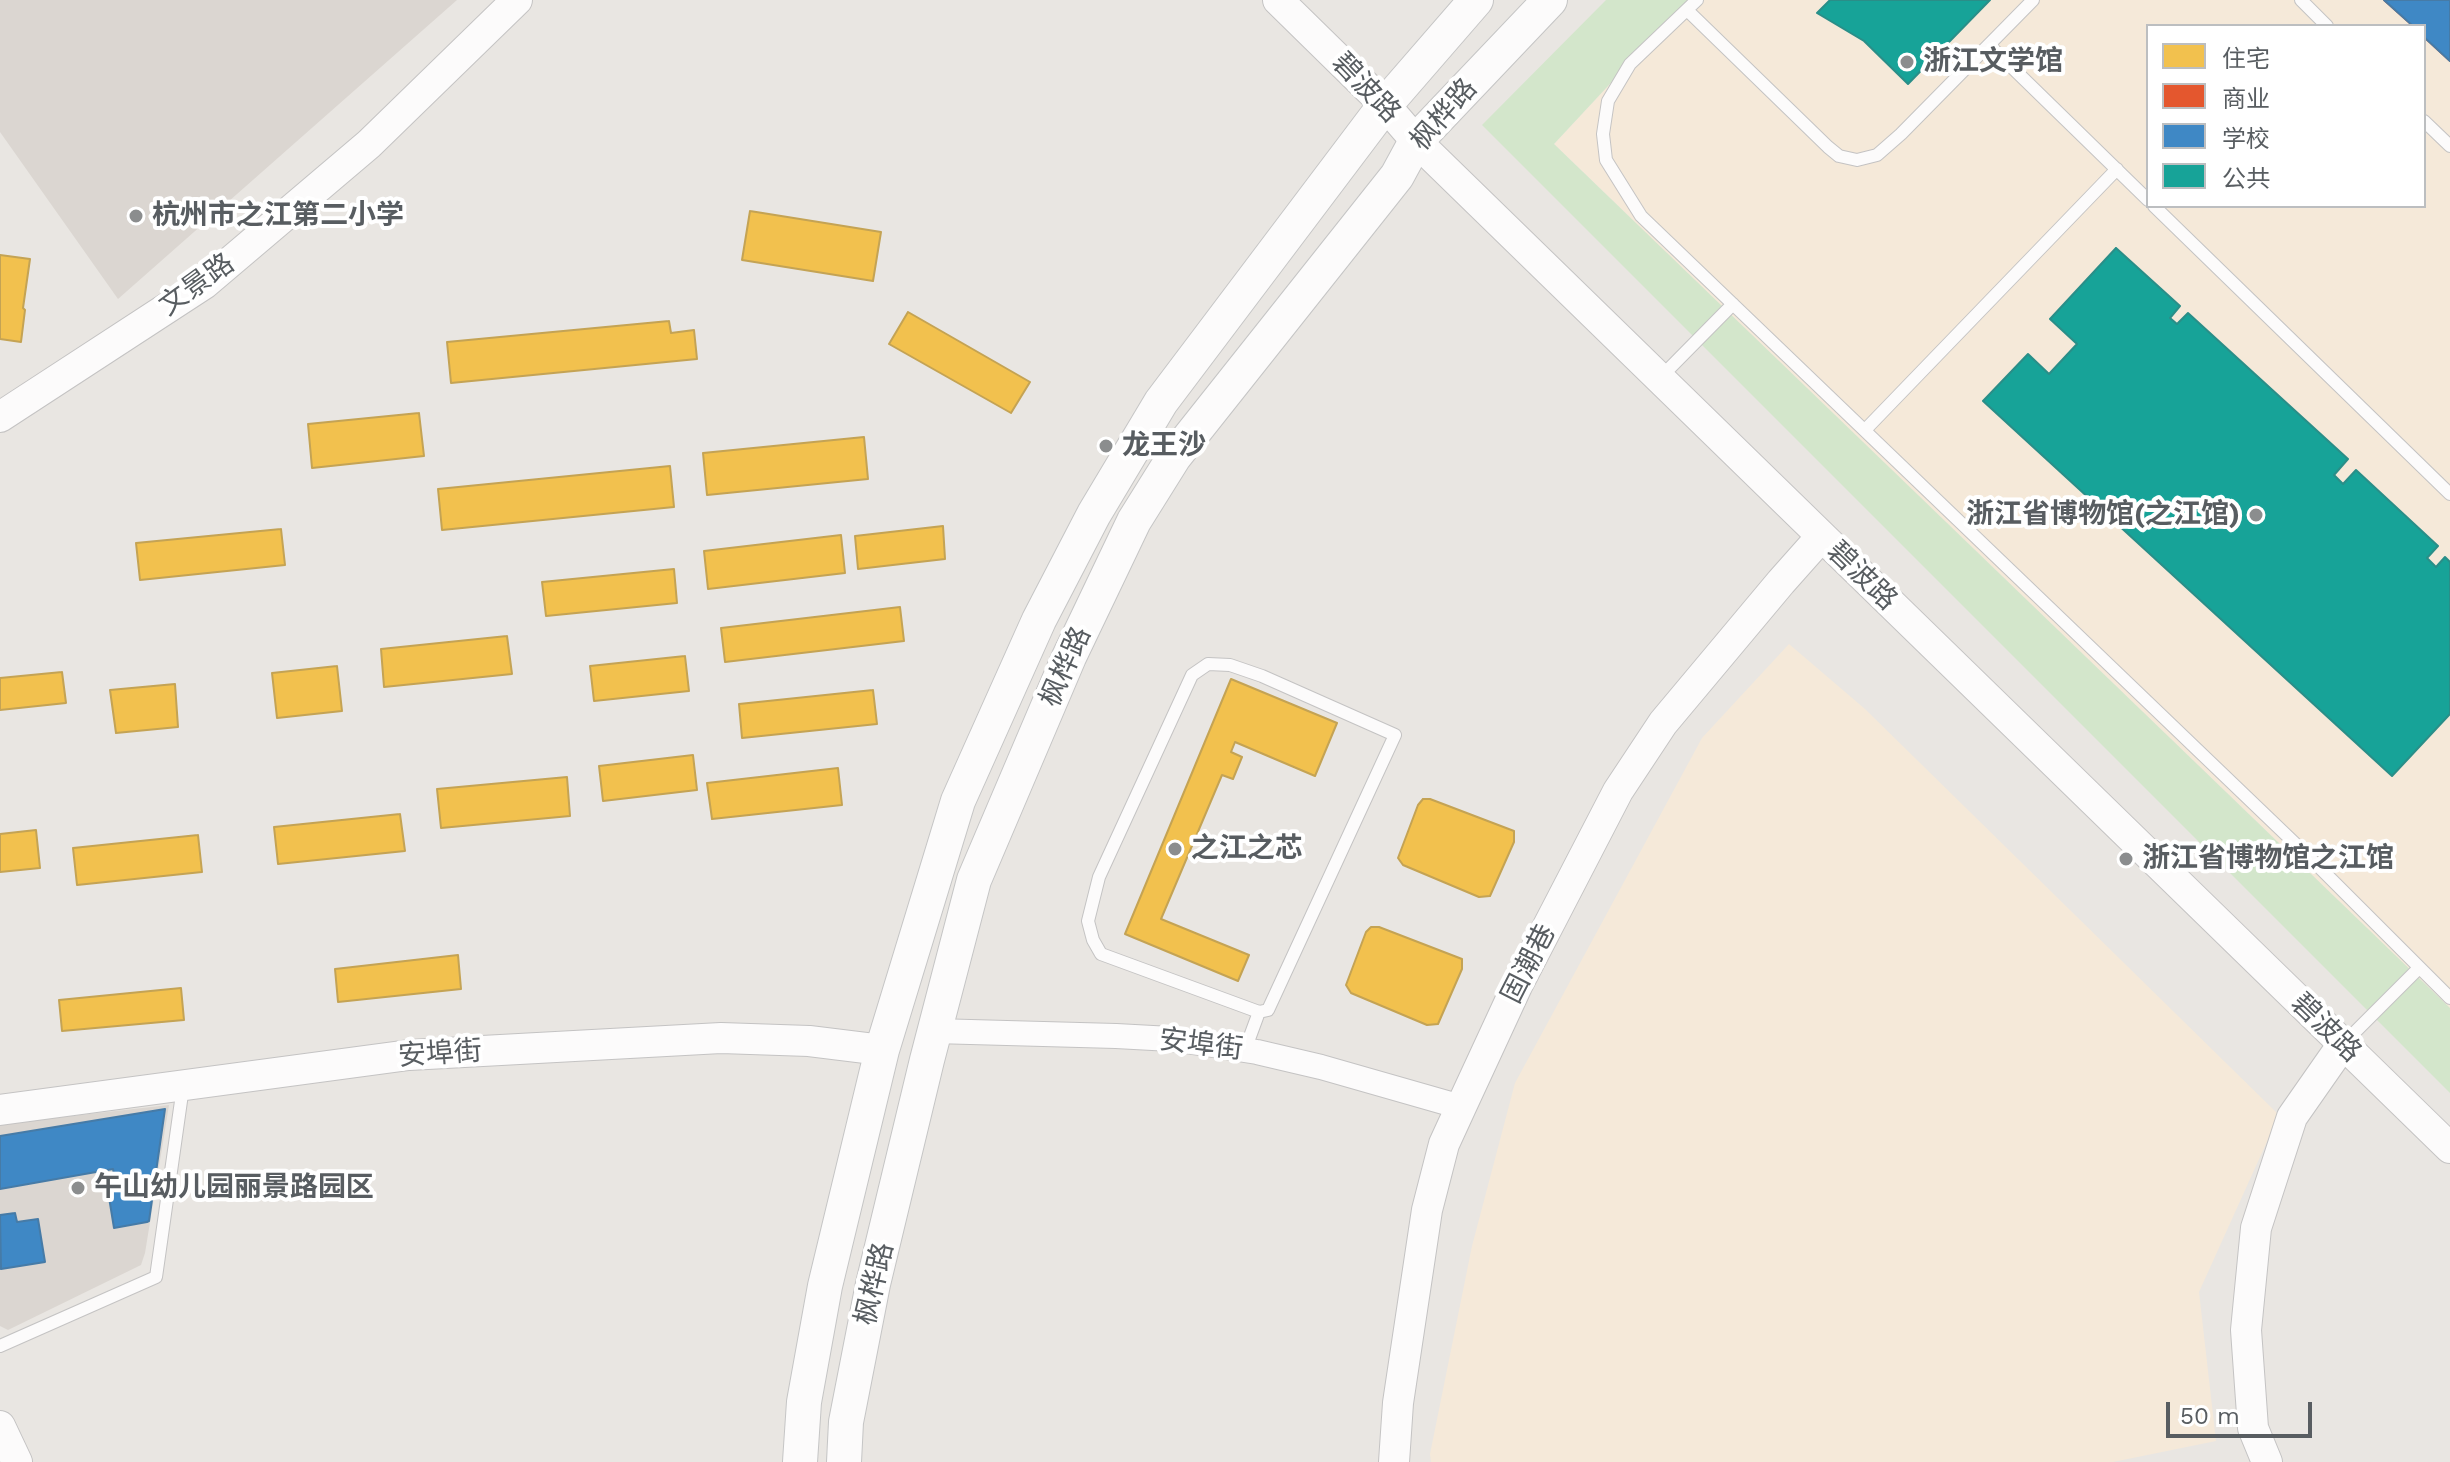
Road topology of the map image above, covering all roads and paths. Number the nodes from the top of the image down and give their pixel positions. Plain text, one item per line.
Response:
1 (517, 0) edge
2 (1278, 0) edge
3 (1476, 0) edge
4 (1550, 0) edge
5 (1697, 0) edge
6 (2033, 0) edge
7 (2301, 0) edge
8 (1687, 10) junction
9 (2325, 24) edge
10 (1989, 45) junction
11 (1385, 105) junction
12 (2426, 123) edge
13 (1416, 141) junction
14 (2450, 146) edge
15 (2117, 169) junction
16 (2146, 198) edge
17 (2156, 208) edge
18 (1733, 304) junction
19 (1659, 379) junction
20 (0, 417) edge
21 (1865, 430) junction
22 (2450, 494) edge
23 (1821, 537) junction
24 (2419, 968) junction
25 (2450, 998) edge
26 (1259, 1012) junction
27 (934, 1031) junction
28 (2343, 1044) junction
29 (882, 1050) junction
30 (1245, 1050) junction
31 (183, 1087) junction
32 (1461, 1107) junction
33 (0, 1110) edge
34 (2450, 1148) edge
35 (0, 1346) edge
36 (0, 1426) edge
37 (17, 1462) edge
38 (800, 1462) edge
39 (844, 1462) edge
40 (1394, 1462) edge
41 (2267, 1462) edge

1 - 20 street, 文景路
2 - 11 street, 碧波路
3 - 11 main road, 枫桦路
4 - 13 main road, 枫桦路
5 - 8 lane
6 - 10 lane
7 - 9 lane
8 - 10 lane
8 - 18 lane
10 - 15 lane
11 - 13 street, 碧波路
11 - 29 main road, 枫桦路
12 - 14 lane
13 - 19 street, 碧波路
13 - 27 main road, 枫桦路
15 - 16 lane
15 - 21 lane
17 - 22 lane
18 - 19 lane
18 - 21 lane
19 - 23 street, 碧波路
21 - 24 lane
23 - 28 street, 碧波路
23 - 32 street, 固潮巷
24 - 25 lane
24 - 28 lane
26 - 26 lane
26 - 30 lane
27 - 30 street, 安埠街
27 - 39 main road, 枫桦路
28 - 34 street, 碧波路
28 - 41 street
29 - 31 street, 安埠街
29 - 38 main road, 枫桦路
30 - 32 street, 安埠街
31 - 33 street, 安埠街
31 - 35 lane
32 - 40 street, 固潮巷
36 - 37 street

